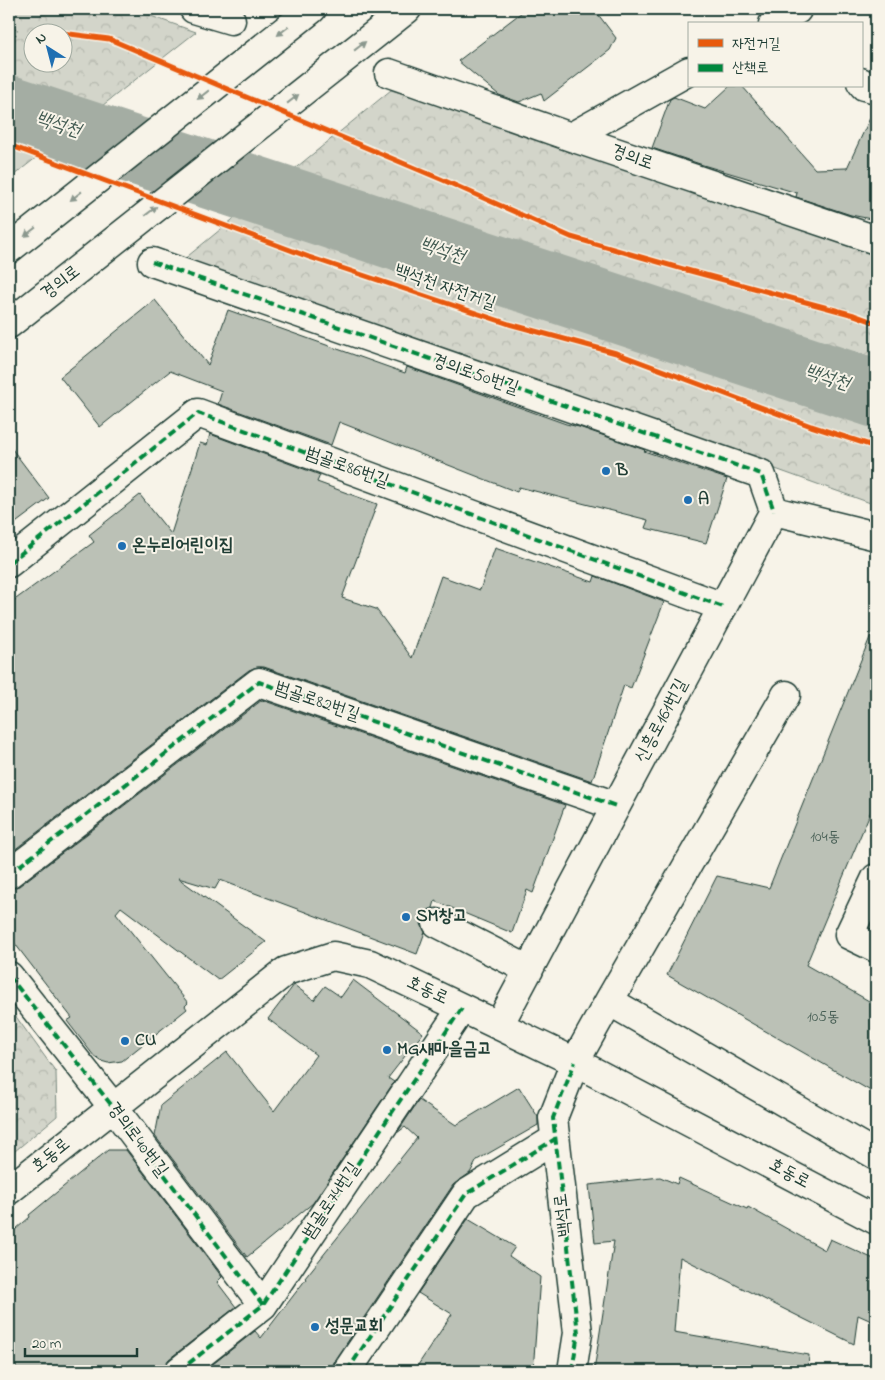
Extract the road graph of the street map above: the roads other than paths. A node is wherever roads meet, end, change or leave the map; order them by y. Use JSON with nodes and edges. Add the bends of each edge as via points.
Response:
{"nodes":[{"id":1,"x":194,"y":9,"type":"edge"},
{"id":2,"x":312,"y":9,"type":"edge"},
{"id":3,"x":407,"y":9,"type":"edge"},
{"id":4,"x":800,"y":14,"type":"edge"},
{"id":5,"x":231,"y":20,"type":"dead end"},
{"id":6,"x":778,"y":22,"type":"edge"},
{"id":7,"x":688,"y":72,"type":"edge"},
{"id":8,"x":389,"y":73,"type":"dead end"},
{"id":9,"x":862,"y":83,"type":"edge"},
{"id":10,"x":876,"y":89,"type":"edge"},
{"id":11,"x":571,"y":137,"type":"junction"},
{"id":12,"x":876,"y":240,"type":"edge"},
{"id":13,"x":9,"y":249,"type":"edge"},
{"id":14,"x":152,"y":262,"type":"dead end"},
{"id":15,"x":9,"y":324,"type":"edge"},
{"id":16,"x":774,"y":511,"type":"junction"},
{"id":17,"x":876,"y":536,"type":"edge"},
{"id":18,"x":9,"y":563,"type":"edge"},
{"id":19,"x":723,"y":607,"type":"junction"},
{"id":20,"x":786,"y":695,"type":"dead end"},
{"id":21,"x":616,"y":806,"type":"junction"},
{"id":22,"x":9,"y":874,"type":"edge"},
{"id":23,"x":876,"y":878,"type":"edge"},
{"id":24,"x":437,"y":923,"type":"dead end"},
{"id":25,"x":876,"y":948,"type":"edge"},
{"id":26,"x":529,"y":970,"type":"junction"},
{"id":27,"x":9,"y":976,"type":"edge"},
{"id":28,"x":609,"y":1001,"type":"junction"},
{"id":29,"x":462,"y":1008,"type":"junction"},
{"id":30,"x":499,"y":1025,"type":"junction"},
{"id":31,"x":575,"y":1062,"type":"junction"},
{"id":32,"x":113,"y":1107,"type":"junction"},
{"id":33,"x":555,"y":1139,"type":"junction"},
{"id":34,"x":876,"y":1155,"type":"edge"},
{"id":35,"x":9,"y":1190,"type":"edge"},
{"id":36,"x":876,"y":1220,"type":"edge"},
{"id":37,"x":262,"y":1305,"type":"junction"},
{"id":38,"x":178,"y":1371,"type":"edge"},
{"id":39,"x":347,"y":1371,"type":"edge"},
{"id":40,"x":572,"y":1371,"type":"edge"}],
"edges":[{"from":1,"to":5,"type":"street"},
{"from":2,"to":13,"type":"street","one_way":true},
{"from":15,"to":3,"type":"street","name":"경의로","one_way":true},
{"from":4,"to":6,"type":"street"},
{"from":7,"to":11,"type":"street"},
{"from":8,"to":11,"type":"street","name":"경의로"},
{"from":9,"to":10,"type":"street"},
{"from":11,"to":12,"type":"street","name":"경의로"},
{"from":14,"to":16,"type":"street","name":"경의로50번길","via":[[761,474]]},
{"from":16,"to":17,"type":"street"},
{"from":16,"to":19,"type":"street","name":"신흥로161번길"},
{"from":18,"to":19,"type":"street","name":"범골로86번길","via":[[198,413]]},
{"from":19,"to":21,"type":"street","name":"신흥로161번길"},
{"from":20,"to":28,"type":"street","name":"백석로"},
{"from":21,"to":22,"type":"street","name":"범골로82번길","via":[[259,682]]},
{"from":21,"to":26,"type":"street","name":"신흥로161번길"},
{"from":23,"to":25,"type":"street","via":[[849,934]]},
{"from":24,"to":26,"type":"street"},
{"from":26,"to":30,"type":"street","name":"신흥로161번길"},
{"from":27,"to":32,"type":"street","name":"경의로40번길"},
{"from":28,"to":31,"type":"street","name":"백석로"},
{"from":28,"to":34,"type":"street"},
{"from":29,"to":30,"type":"street","name":"호동로"},
{"from":29,"to":32,"type":"street","name":"호동로","via":[[370,964],[332,956],[286,971]]},
{"from":29,"to":37,"type":"street","name":"범골로74번길"},
{"from":30,"to":31,"type":"street","name":"호동로"},
{"from":31,"to":33,"type":"street","name":"백석로","via":[[553,1118]]},
{"from":31,"to":36,"type":"street","name":"호동로"},
{"from":32,"to":35,"type":"street","name":"호동로"},
{"from":32,"to":37,"type":"street","name":"경의로40번길"},
{"from":33,"to":39,"type":"street","via":[[466,1194]]},
{"from":33,"to":40,"type":"street","name":"백석로","via":[[578,1332]]},
{"from":37,"to":38,"type":"street","name":"범골로74번길"}]}
